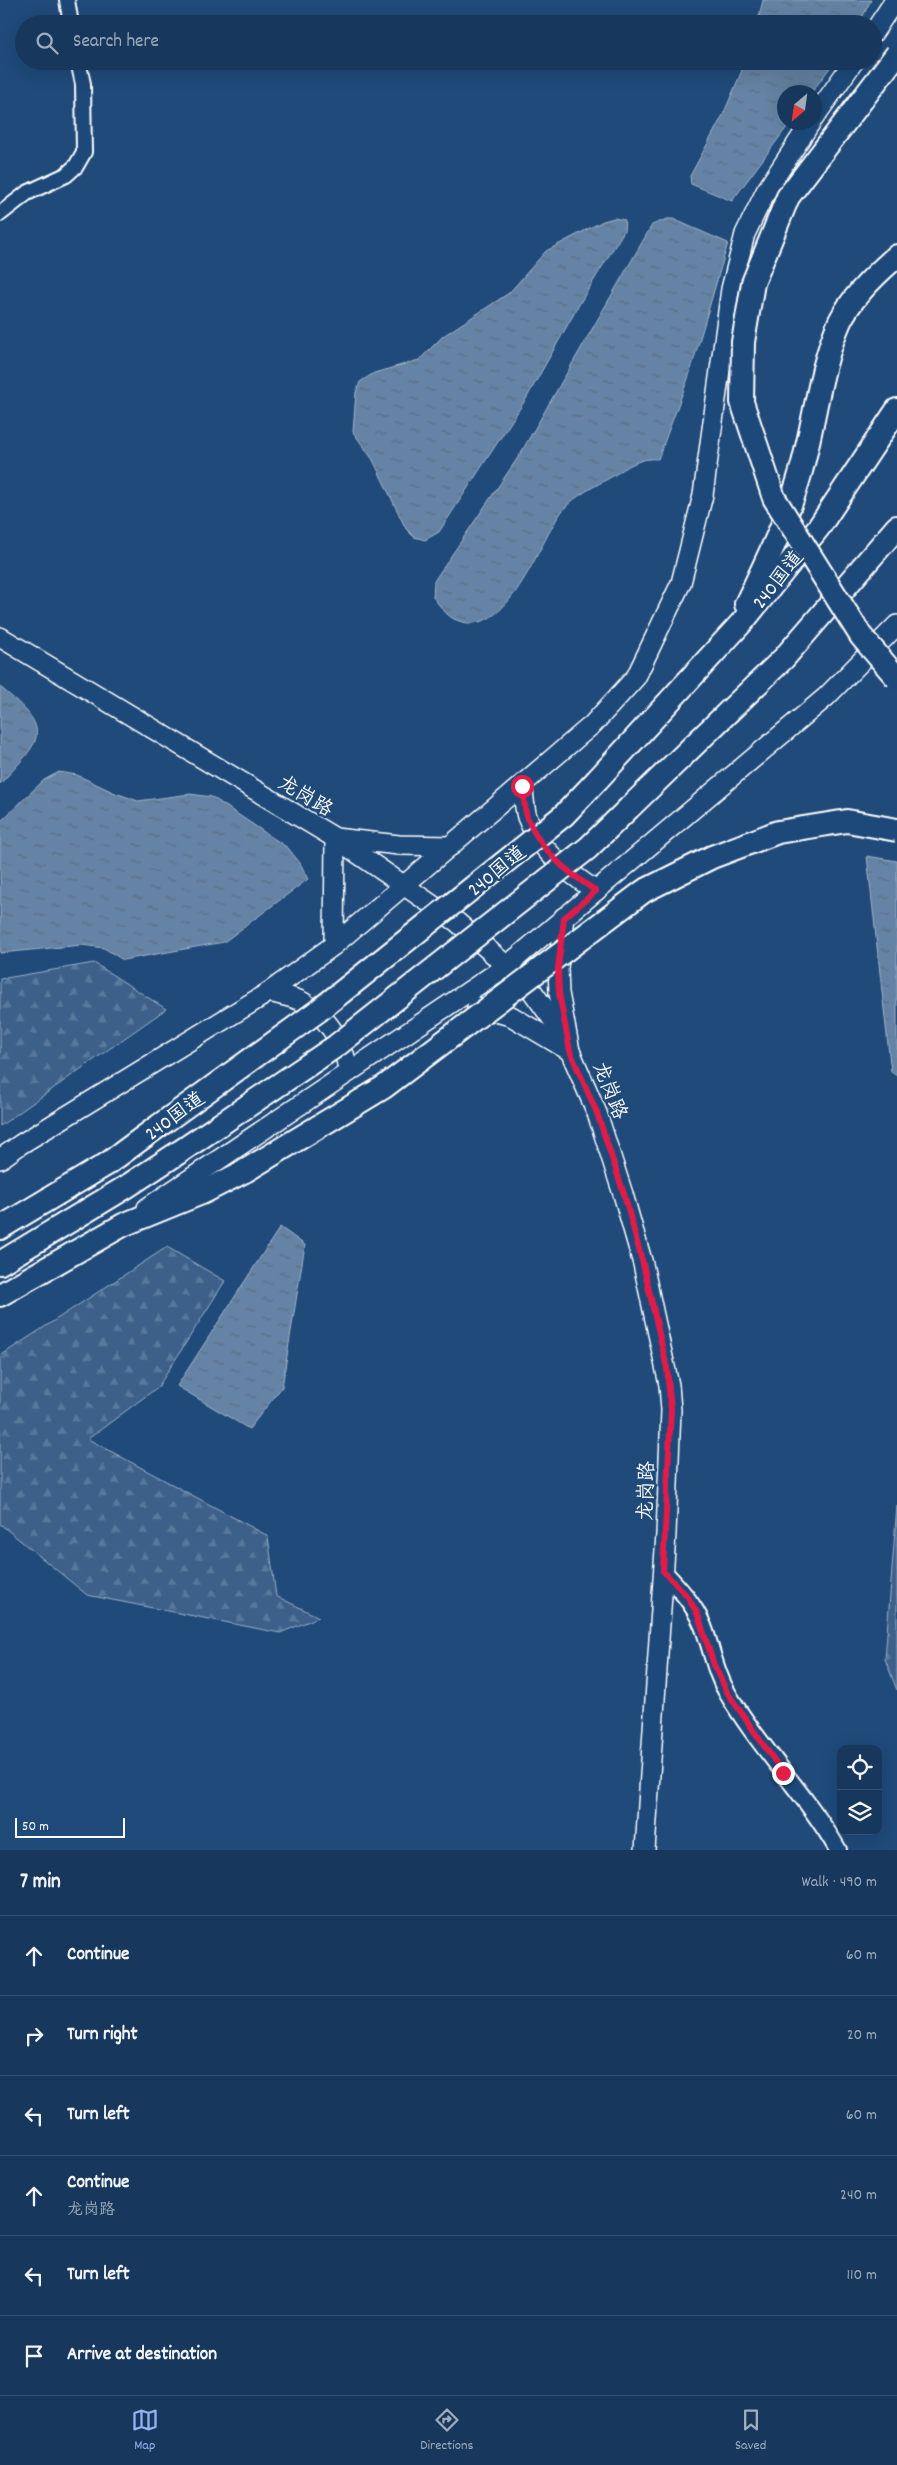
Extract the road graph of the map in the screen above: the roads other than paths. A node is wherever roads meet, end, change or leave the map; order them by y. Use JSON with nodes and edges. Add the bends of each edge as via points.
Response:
{"nodes":[{"id":1,"x":67,"y":0,"type":"edge"},
{"id":2,"x":895,"y":0,"type":"edge"},
{"id":3,"x":70,"y":15,"type":"edge"},
{"id":4,"x":882,"y":20,"type":"edge"},
{"id":5,"x":897,"y":54,"type":"edge"},
{"id":6,"x":79,"y":70,"type":"edge"},
{"id":7,"x":848,"y":70,"type":"edge"},
{"id":8,"x":822,"y":107,"type":"edge"},
{"id":9,"x":806,"y":130,"type":"edge"},
{"id":10,"x":0,"y":214,"type":"edge"},
{"id":11,"x":897,"y":256,"type":"edge"},
{"id":12,"x":897,"y":410,"type":"edge"},
{"id":13,"x":897,"y":527,"type":"edge"},
{"id":14,"x":897,"y":625,"type":"edge"},
{"id":15,"x":729,"y":636,"type":"junction"},
{"id":16,"x":0,"y":638,"type":"edge"},
{"id":17,"x":897,"y":678,"type":"edge"},
{"id":18,"x":522,"y":786,"type":"junction"},
{"id":19,"x":897,"y":830,"type":"edge"},
{"id":20,"x":335,"y":838,"type":"junction"},
{"id":21,"x":451,"y":846,"type":"junction"},
{"id":22,"x":405,"y":885,"type":"junction"},
{"id":23,"x":596,"y":891,"type":"junction"},
{"id":24,"x":564,"y":918,"type":"junction"},
{"id":25,"x":334,"y":945,"type":"junction"},
{"id":26,"x":508,"y":965,"type":"junction"},
{"id":27,"x":269,"y":992,"type":"junction"},
{"id":28,"x":448,"y":1005,"type":"junction"},
{"id":29,"x":570,"y":1051,"type":"junction"},
{"id":30,"x":349,"y":1072,"type":"junction"},
{"id":31,"x":0,"y":1159,"type":"edge"},
{"id":32,"x":123,"y":1224,"type":"junction"},
{"id":33,"x":0,"y":1228,"type":"edge"},
{"id":34,"x":0,"y":1263,"type":"edge"},
{"id":35,"x":0,"y":1295,"type":"edge"},
{"id":36,"x":663,"y":1571,"type":"junction"},
{"id":37,"x":644,"y":1850,"type":"edge"},
{"id":38,"x":838,"y":1850,"type":"edge"}],
"edges":[{"from":1,"to":3,"type":"street"},
{"from":2,"to":4,"type":"main road"},
{"from":5,"to":17,"type":"highway","bridge":true,"via":[[788,197],[753,283],[743,342],[742,402],[774,498],[860,636]]},
{"from":6,"to":10,"type":"street","via":[[84,152],[66,175],[26,193]]},
{"from":7,"to":8,"type":"main road"},
{"from":9,"to":18,"type":"main road","via":[[766,191],[745,234],[731,289],[703,495],[681,583],[636,677],[593,724]]},
{"from":11,"to":15,"type":"highway","via":[[872,278],[841,320],[825,364],[801,471],[777,541]]},
{"from":12,"to":15,"type":"highway","name":"240国道","via":[[820,527]]},
{"from":13,"to":34,"type":"highway","name":"240国道","bridge":true,"via":[[784,658],[588,848],[336,1046],[126,1187]]},
{"from":14,"to":23,"type":"main road","via":[[826,696]]},
{"from":15,"to":33,"type":"highway","name":"240国道","bridge":true,"via":[[564,815],[325,1005],[160,1126],[107,1164]]},
{"from":16,"to":20,"type":"main road","name":"龙岗路"},
{"from":18,"to":21,"type":"main road"},
{"from":18,"to":23,"type":"main road","via":[[527,816],[548,854],[572,876]]},
{"from":19,"to":32,"type":"highway","bridge":true,"via":[[847,821],[778,832],[712,857],[644,890],[384,1087],[245,1171],[204,1192]]},
{"from":20,"to":21,"type":"main road","via":[[399,845]]},
{"from":20,"to":22,"type":"main road","name":"龙岗路"},
{"from":20,"to":25,"type":"main road"},
{"from":21,"to":22,"type":"main road"},
{"from":22,"to":25,"type":"main road"},
{"from":22,"to":26,"type":"main road","name":"龙岗路","via":[[457,922]]},
{"from":23,"to":24,"type":"main road"},
{"from":24,"to":26,"type":"main road"},
{"from":24,"to":29,"type":"main road","via":[[558,968]]},
{"from":25,"to":27,"type":"main road"},
{"from":26,"to":28,"type":"main road"},
{"from":26,"to":29,"type":"main road","name":"龙岗路","via":[[538,998]]},
{"from":27,"to":30,"type":"main road","via":[[302,1002],[333,1029],[345,1054]]},
{"from":27,"to":31,"type":"main road"},
{"from":28,"to":29,"type":"main road","via":[[469,1005],[511,1016]]},
{"from":28,"to":30,"type":"main road"},
{"from":29,"to":36,"type":"main road","name":"龙岗路","via":[[597,1113],[624,1194],[667,1368],[671,1410]]},
{"from":30,"to":32,"type":"main road"},
{"from":32,"to":35,"type":"highway"},
{"from":36,"to":37,"type":"main road","name":"龙岗路"},
{"from":36,"to":38,"type":"street","via":[[688,1597],[698,1615],[717,1672],[731,1699],[824,1825]]}]}
